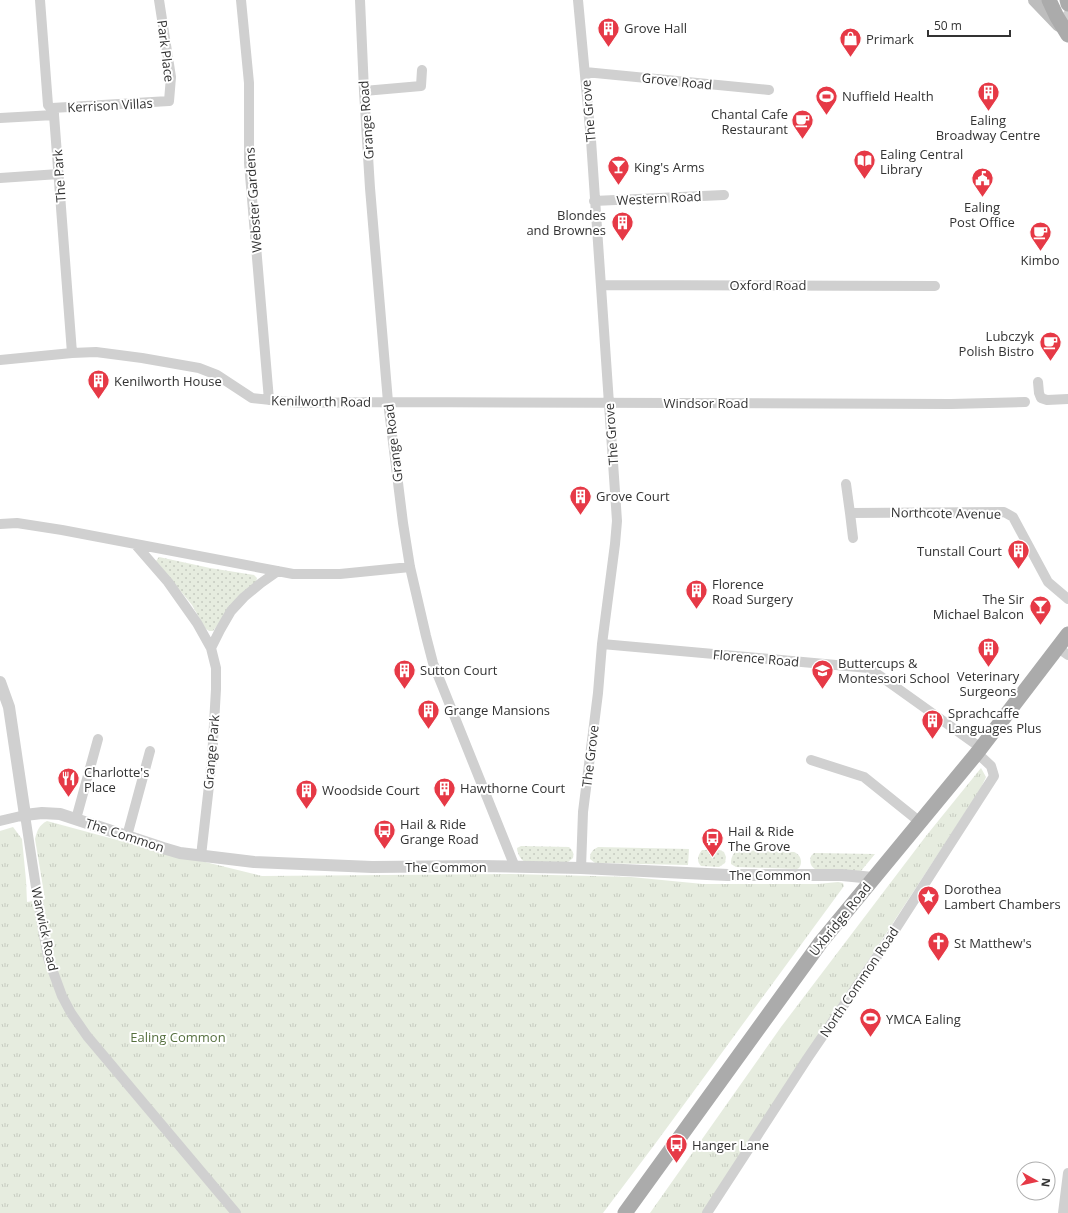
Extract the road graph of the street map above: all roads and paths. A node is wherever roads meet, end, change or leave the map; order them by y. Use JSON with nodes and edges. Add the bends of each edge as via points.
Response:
{"nodes":[{"id":1,"x":40,"y":0,"type":"edge"},
{"id":2,"x":159,"y":0,"type":"edge"},
{"id":3,"x":241,"y":0,"type":"edge"},
{"id":4,"x":360,"y":0,"type":"edge"},
{"id":5,"x":578,"y":0,"type":"edge"},
{"id":6,"x":1035,"y":0,"type":"edge"},
{"id":7,"x":1049,"y":0,"type":"edge"},
{"id":8,"x":1066,"y":0,"type":"edge"},
{"id":9,"x":1068,"y":4,"type":"edge"},
{"id":10,"x":1068,"y":16,"type":"edge"},
{"id":11,"x":1067,"y":33,"type":"edge"},
{"id":12,"x":422,"y":70,"type":"dead end"},
{"id":13,"x":585,"y":72,"type":"junction"},
{"id":14,"x":769,"y":90,"type":"dead end"},
{"id":15,"x":364,"y":91,"type":"junction"},
{"id":16,"x":169,"y":101,"type":"joint"},
{"id":17,"x":53,"y":112,"type":"junction"},
{"id":18,"x":0,"y":118,"type":"edge"},
{"id":19,"x":59,"y":174,"type":"junction"},
{"id":20,"x":0,"y":178,"type":"edge"},
{"id":21,"x":724,"y":194,"type":"dead end"},
{"id":22,"x":594,"y":201,"type":"junction"},
{"id":23,"x":601,"y":285,"type":"junction"},
{"id":24,"x":935,"y":286,"type":"dead end"},
{"id":25,"x":72,"y":353,"type":"junction"},
{"id":26,"x":0,"y":360,"type":"edge"},
{"id":27,"x":1038,"y":382,"type":"dead end"},
{"id":28,"x":1068,"y":399,"type":"edge"},
{"id":29,"x":269,"y":400,"type":"junction"},
{"id":30,"x":388,"y":402,"type":"junction"},
{"id":31,"x":609,"y":402,"type":"junction"},
{"id":32,"x":1025,"y":402,"type":"dead end"},
{"id":33,"x":846,"y":484,"type":"dead end"},
{"id":34,"x":850,"y":513,"type":"junction"},
{"id":35,"x":0,"y":524,"type":"edge"},
{"id":36,"x":853,"y":538,"type":"dead end"},
{"id":37,"x":135,"y":544,"type":"junction"},
{"id":38,"x":410,"y":567,"type":"junction"},
{"id":39,"x":278,"y":571,"type":"junction"},
{"id":40,"x":1068,"y":599,"type":"edge"},
{"id":41,"x":1068,"y":634,"type":"edge"},
{"id":42,"x":602,"y":644,"type":"junction"},
{"id":43,"x":211,"y":648,"type":"junction"},
{"id":44,"x":1063,"y":652,"type":"edge"},
{"id":45,"x":0,"y":682,"type":"edge"},
{"id":46,"x":98,"y":739,"type":"dead end"},
{"id":47,"x":979,"y":750,"type":"junction"},
{"id":48,"x":150,"y":751,"type":"dead end"},
{"id":49,"x":811,"y":760,"type":"dead end"},
{"id":50,"x":25,"y":815,"type":"junction"},
{"id":51,"x":76,"y":819,"type":"junction"},
{"id":52,"x":0,"y":821,"type":"edge"},
{"id":53,"x":920,"y":822,"type":"junction"},
{"id":54,"x":126,"y":836,"type":"junction"},
{"id":55,"x":201,"y":856,"type":"junction"},
{"id":56,"x":515,"y":867,"type":"junction"},
{"id":57,"x":581,"y":868,"type":"junction"},
{"id":58,"x":873,"y":878,"type":"junction"},
{"id":59,"x":1068,"y":1173,"type":"edge"},
{"id":60,"x":236,"y":1213,"type":"edge"},
{"id":61,"x":625,"y":1213,"type":"edge"},
{"id":62,"x":707,"y":1213,"type":"edge"},
{"id":63,"x":1064,"y":1213,"type":"edge"}],
"edges":[{"from":1,"to":17,"type":"street","name":"The Park","via":[[48,104]]},
{"from":2,"to":16,"type":"street","name":"Park Place","via":[[170,77]]},
{"from":3,"to":29,"type":"street","name":"Webster Gardens","via":[[249,83],[249,163]]},
{"from":4,"to":15,"type":"street","name":"Grange Road"},
{"from":5,"to":13,"type":"street","name":"The Grove"},
{"from":6,"to":11,"type":"main road"},
{"from":7,"to":11,"type":"main road"},
{"from":8,"to":9,"type":"main road"},
{"from":10,"to":11,"type":"street"},
{"from":12,"to":15,"type":"street","via":[[421,86]]},
{"from":13,"to":14,"type":"street","name":"Grove Road"},
{"from":13,"to":22,"type":"street","name":"The Grove"},
{"from":15,"to":30,"type":"street","name":"Grange Road"},
{"from":16,"to":17,"type":"street","name":"Kerrison Villas"},
{"from":17,"to":18,"type":"street","name":"Kerrison Villas"},
{"from":17,"to":19,"type":"street","name":"The Park"},
{"from":19,"to":20,"type":"street"},
{"from":19,"to":25,"type":"street","name":"The Park"},
{"from":21,"to":22,"type":"street","name":"Western Road"},
{"from":22,"to":23,"type":"street","name":"The Grove"},
{"from":23,"to":24,"type":"street","name":"Oxford Road"},
{"from":23,"to":31,"type":"street","name":"The Grove"},
{"from":25,"to":26,"type":"street","name":"Kenilworth Road"},
{"from":25,"to":29,"type":"street","name":"Kenilworth Road","via":[[96,352],[199,368],[217,375],[252,398]]},
{"from":27,"to":28,"type":"street","via":[[1041,398]]},
{"from":29,"to":30,"type":"street","name":"Kenilworth Road","via":[[299,403]]},
{"from":30,"to":31,"type":"street","name":"Windsor Road"},
{"from":30,"to":38,"type":"street","name":"Grange Road"},
{"from":31,"to":32,"type":"street","name":"Windsor Road"},
{"from":31,"to":42,"type":"street","name":"The Grove","via":[[617,520]]},
{"from":33,"to":34,"type":"street"},
{"from":34,"to":36,"type":"street"},
{"from":34,"to":40,"type":"street","name":"Northcote Avenue","via":[[1004,512],[1013,517],[1048,582]]},
{"from":35,"to":37,"type":"street","via":[[17,523]]},
{"from":37,"to":39,"type":"street"},
{"from":37,"to":43,"type":"street","name":"Grange Park","via":[[168,582]]},
{"from":38,"to":39,"type":"street","via":[[340,574]]},
{"from":38,"to":56,"type":"street","name":"Grange Road","via":[[433,662]]},
{"from":39,"to":43,"type":"street","via":[[244,597],[231,611]]},
{"from":41,"to":44,"type":"main road","name":"Uxbridge Road"},
{"from":42,"to":47,"type":"street","name":"Florence Road","via":[[869,668]]},
{"from":42,"to":57,"type":"street","name":"The Grove","via":[[583,812]]},
{"from":43,"to":55,"type":"street","name":"Grange Park","via":[[216,668],[216,689],[212,758]]},
{"from":44,"to":47,"type":"main road","name":"Uxbridge Road"},
{"from":45,"to":50,"type":"street","name":"Warwick Road","via":[[9,707]]},
{"from":46,"to":51,"type":"street"},
{"from":47,"to":53,"type":"main road","name":"Uxbridge Road"},
{"from":47,"to":62,"type":"street","name":"North Common Road","via":[[991,766],[994,776]]},
{"from":48,"to":54,"type":"street"},
{"from":49,"to":53,"type":"street","via":[[864,777]]},
{"from":50,"to":51,"type":"street","name":"The Common","via":[[51,813]]},
{"from":50,"to":52,"type":"street"},
{"from":50,"to":60,"type":"street","name":"Warwick Road","via":[[48,958],[71,1013],[87,1036]]},
{"from":51,"to":54,"type":"street","name":"The Common"},
{"from":53,"to":58,"type":"main road","name":"Uxbridge Road"},
{"from":54,"to":55,"type":"street","name":"The Common","via":[[163,848]]},
{"from":55,"to":56,"type":"street","name":"The Common","via":[[254,862],[372,867]]},
{"from":56,"to":57,"type":"street","name":"The Common"},
{"from":57,"to":58,"type":"street","name":"The Common"},
{"from":58,"to":61,"type":"main road","name":"Uxbridge Road","via":[[821,942]]},
{"from":59,"to":63,"type":"street"}]}
